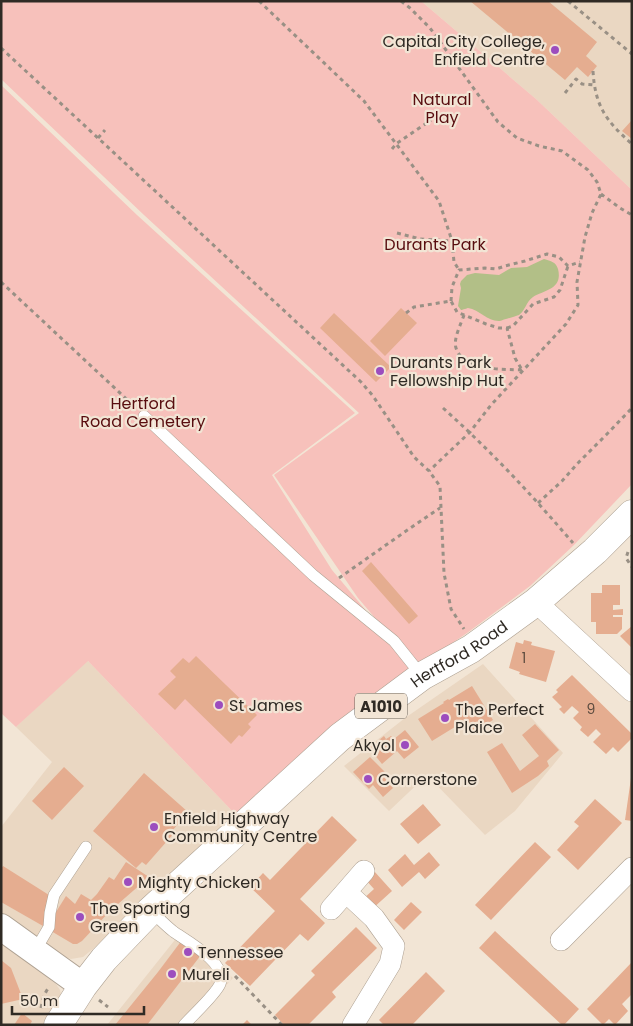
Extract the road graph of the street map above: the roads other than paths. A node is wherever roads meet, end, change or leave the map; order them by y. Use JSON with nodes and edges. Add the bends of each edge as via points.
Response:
{"nodes":[{"id":1,"x":144,"y":416,"type":"road end"},
{"id":2,"x":632,"y":514,"type":"edge"},
{"id":3,"x":536,"y":602,"type":"junction"},
{"id":4,"x":422,"y":676,"type":"junction"},
{"id":5,"x":632,"y":691,"type":"edge"},
{"id":6,"x":86,"y":847,"type":"dead end"},
{"id":7,"x":632,"y":868,"type":"edge"},
{"id":8,"x":364,"y":871,"type":"dead end"},
{"id":9,"x":346,"y":892,"type":"junction"},
{"id":10,"x":331,"y":909,"type":"dead end"},
{"id":11,"x":150,"y":910,"type":"junction"},
{"id":12,"x":1,"y":927,"type":"edge"},
{"id":13,"x":561,"y":940,"type":"dead end"},
{"id":14,"x":35,"y":951,"type":"junction"},
{"id":15,"x":83,"y":986,"type":"junction"},
{"id":16,"x":58,"y":1025,"type":"edge"},
{"id":17,"x":184,"y":1025,"type":"edge"},
{"id":18,"x":353,"y":1025,"type":"edge"}],
"edges":[{"from":1,"to":4,"type":"lane","via":[[306,568],[394,641]]},
{"from":2,"to":3,"type":"main road","name":"Hertford Road","number":"A1010","via":[[602,545]]},
{"from":3,"to":4,"type":"main road","name":"Hertford Road","number":"A1010","via":[[478,644]]},
{"from":3,"to":5,"type":"street"},
{"from":4,"to":11,"type":"main road","name":"Hertford Road","number":"A1010","via":[[340,736]]},
{"from":6,"to":14,"type":"lane","via":[[54,895],[49,927]]},
{"from":7,"to":13,"type":"street"},
{"from":8,"to":9,"type":"street"},
{"from":9,"to":10,"type":"street"},
{"from":9,"to":18,"type":"street","via":[[374,918],[394,946],[390,964]]},
{"from":11,"to":15,"type":"main road","name":"Hertford Road","number":"A1010"},
{"from":11,"to":17,"type":"lane","via":[[208,957],[222,975],[220,984]]},
{"from":12,"to":14,"type":"street"},
{"from":14,"to":15,"type":"street"},
{"from":15,"to":16,"type":"main road","name":"Hertford Road","number":"A1010"}]}
